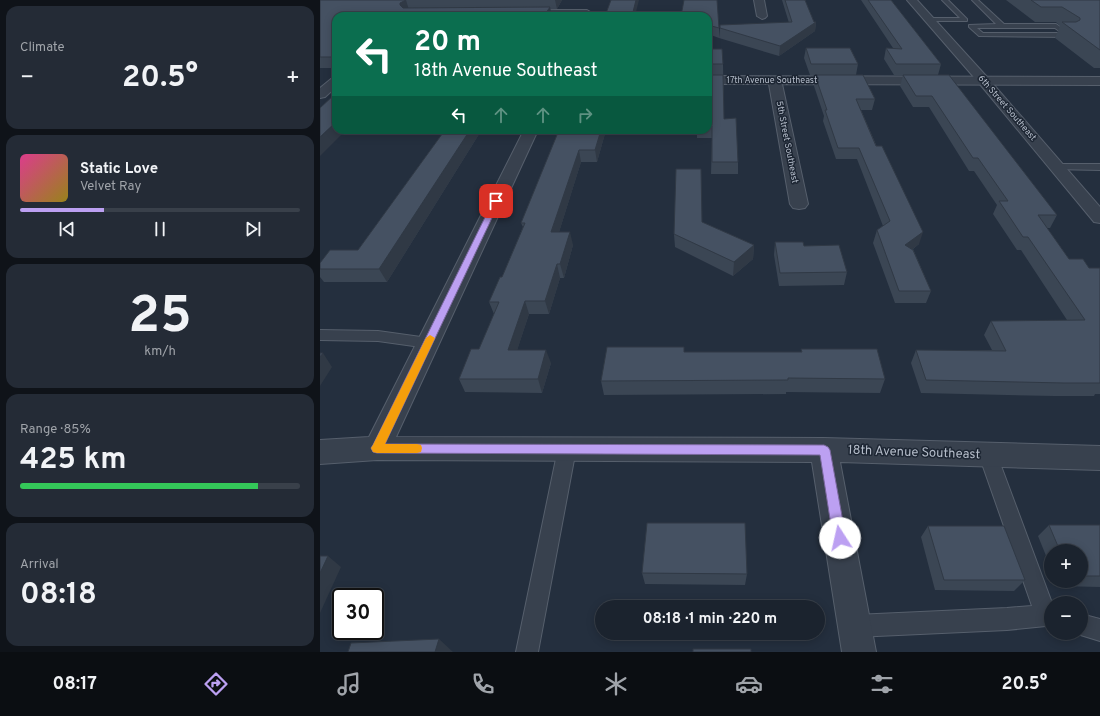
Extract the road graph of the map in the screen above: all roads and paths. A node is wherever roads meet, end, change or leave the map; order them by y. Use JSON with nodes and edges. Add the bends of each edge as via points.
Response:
{"nodes":[{"id":1,"x":758,"y":0,"type":"edge"},
{"id":2,"x":912,"y":0,"type":"edge"},
{"id":3,"x":946,"y":0,"type":"edge"},
{"id":4,"x":975,"y":0,"type":"edge"},
{"id":5,"x":762,"y":16,"type":"dead end"},
{"id":6,"x":929,"y":20,"type":"junction"},
{"id":7,"x":965,"y":20,"type":"junction"},
{"id":8,"x":971,"y":26,"type":"junction"},
{"id":9,"x":1002,"y":26,"type":"junction"},
{"id":10,"x":712,"y":80,"type":"edge"},
{"id":11,"x":775,"y":80,"type":"junction"},
{"id":12,"x":983,"y":80,"type":"junction"},
{"id":13,"x":1100,"y":81,"type":"edge"},
{"id":14,"x":320,"y":82,"type":"edge"},
{"id":15,"x":332,"y":82,"type":"edge"},
{"id":16,"x":332,"y":84,"type":"edge"},
{"id":17,"x":320,"y":94,"type":"edge"},
{"id":18,"x":529,"y":134,"type":"edge"},
{"id":19,"x":1056,"y":166,"type":"junction"},
{"id":20,"x":1100,"y":167,"type":"edge"},
{"id":21,"x":800,"y":204,"type":"dead end"},
{"id":22,"x":1095,"y":205,"type":"edge"},
{"id":23,"x":1100,"y":218,"type":"edge"},
{"id":24,"x":320,"y":335,"type":"edge"},
{"id":25,"x":428,"y":343,"type":"junction"},
{"id":26,"x":377,"y":448,"type":"junction"},
{"id":27,"x":567,"y":449,"type":"junction"},
{"id":28,"x":824,"y":450,"type":"junction"},
{"id":29,"x":320,"y":452,"type":"edge"},
{"id":30,"x":988,"y":455,"type":"junction"},
{"id":31,"x":1097,"y":463,"type":"edge"},
{"id":32,"x":1044,"y":605,"type":"edge"},
{"id":33,"x":1044,"y":616,"type":"edge"},
{"id":34,"x":1088,"y":627,"type":"edge"},
{"id":35,"x":1100,"y":630,"type":"edge"},
{"id":36,"x":857,"y":639,"type":"edge"},
{"id":37,"x":527,"y":652,"type":"edge"}],
"edges":[{"from":1,"to":5,"type":"street"},
{"from":2,"to":6,"type":"street","name":"6th Street Southeast"},
{"from":3,"to":7,"type":"lane"},
{"from":4,"to":9,"type":"lane"},
{"from":6,"to":7,"type":"lane"},
{"from":6,"to":12,"type":"street","name":"6th Street Southeast"},
{"from":7,"to":8,"type":"lane"},
{"from":8,"to":9,"type":"lane"},
{"from":8,"to":9,"type":"lane","via":[[981,35],[1069,35],[1056,26]]},
{"from":10,"to":11,"type":"street","name":"17th Avenue Southeast"},
{"from":11,"to":12,"type":"street","name":"17th Avenue Southeast"},
{"from":11,"to":21,"type":"street","name":"5th Street Southeast"},
{"from":12,"to":13,"type":"street","name":"17th Avenue Southeast"},
{"from":12,"to":19,"type":"street","name":"6th Street Southeast"},
{"from":14,"to":15,"type":"street"},
{"from":16,"to":17,"type":"street"},
{"from":18,"to":25,"type":"street"},
{"from":19,"to":20,"type":"lane"},
{"from":19,"to":22,"type":"street","name":"6th Street Southeast"},
{"from":22,"to":23,"type":"street","name":"6th Street Southeast"},
{"from":24,"to":25,"type":"lane","via":[[378,336]]},
{"from":25,"to":26,"type":"street"},
{"from":26,"to":27,"type":"street","name":"18th Avenue Southeast"},
{"from":26,"to":29,"type":"street","name":"18th Avenue Southeast"},
{"from":27,"to":28,"type":"street","name":"18th Avenue Southeast"},
{"from":27,"to":37,"type":"lane"},
{"from":28,"to":30,"type":"street","name":"18th Avenue Southeast"},
{"from":28,"to":36,"type":"street"},
{"from":30,"to":31,"type":"street","name":"18th Avenue Southeast"},
{"from":30,"to":32,"type":"lane"},
{"from":33,"to":36,"type":"lane"},
{"from":34,"to":35,"type":"lane"}]}
